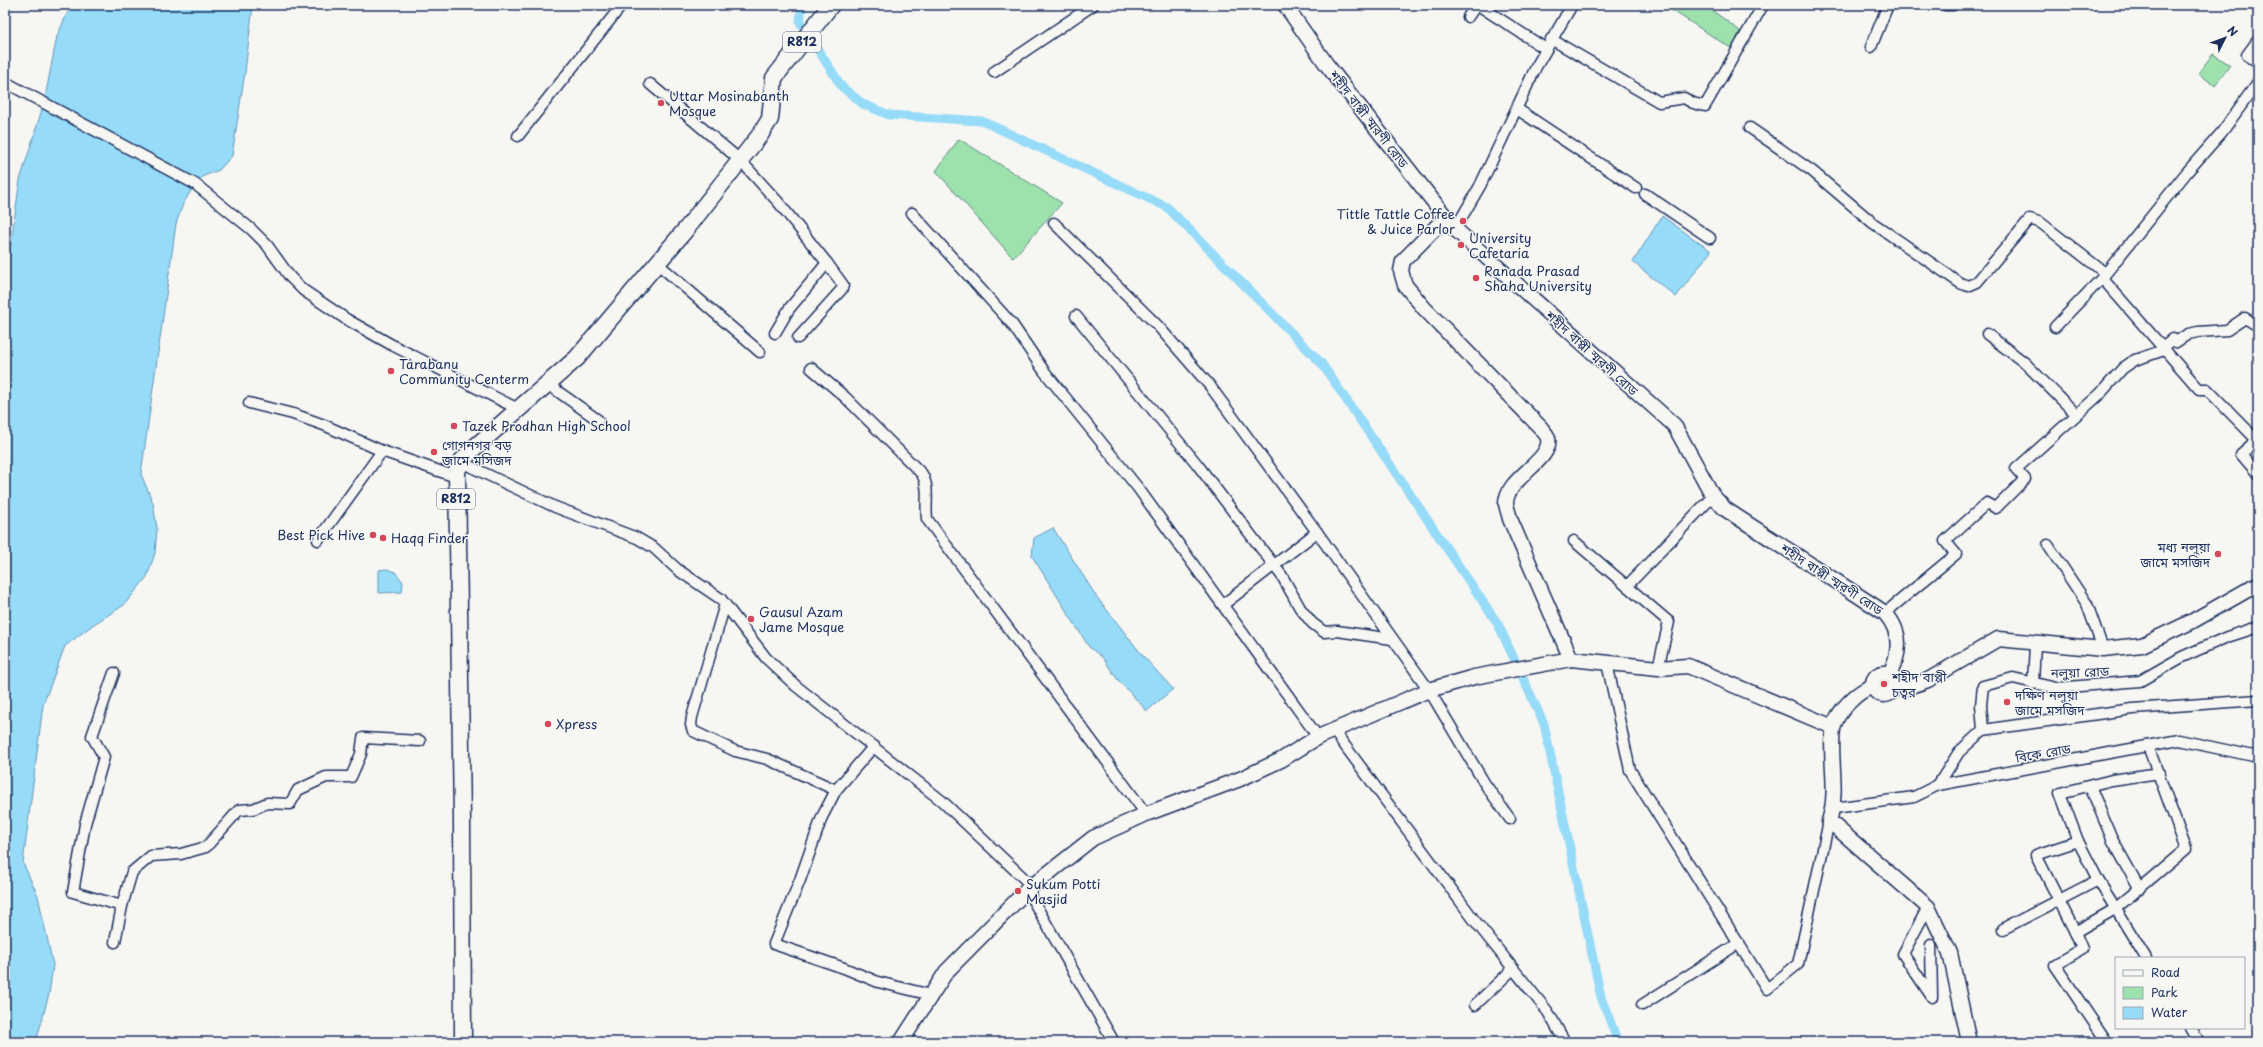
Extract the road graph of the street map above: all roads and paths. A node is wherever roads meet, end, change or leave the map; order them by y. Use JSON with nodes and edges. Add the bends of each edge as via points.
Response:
{"nodes":[{"id":1,"x":622,"y":5,"type":"edge"},
{"id":2,"x":830,"y":5,"type":"edge"},
{"id":3,"x":1093,"y":5,"type":"edge"},
{"id":4,"x":1285,"y":5,"type":"edge"},
{"id":5,"x":1477,"y":5,"type":"edge"},
{"id":6,"x":1572,"y":5,"type":"edge"},
{"id":7,"x":1763,"y":5,"type":"edge"},
{"id":8,"x":1888,"y":5,"type":"edge"},
{"id":9,"x":1945,"y":5,"type":"edge"},
{"id":10,"x":1953,"y":5,"type":"edge"},
{"id":11,"x":1468,"y":17,"type":"dead end"},
{"id":12,"x":1551,"y":39,"type":"junction"},
{"id":13,"x":2258,"y":40,"type":"edge"},
{"id":14,"x":1871,"y":47,"type":"dead end"},
{"id":15,"x":1546,"y":49,"type":"junction"},
{"id":16,"x":2258,"y":62,"type":"edge"},
{"id":17,"x":994,"y":72,"type":"dead end"},
{"id":18,"x":5,"y":82,"type":"edge"},
{"id":19,"x":2258,"y":82,"type":"edge"},
{"id":20,"x":650,"y":84,"type":"dead end"},
{"id":21,"x":1517,"y":109,"type":"junction"},
{"id":22,"x":1750,"y":128,"type":"dead end"},
{"id":23,"x":518,"y":136,"type":"dead end"},
{"id":24,"x":740,"y":160,"type":"junction"},
{"id":25,"x":1636,"y":188,"type":"dead end"},
{"id":26,"x":1646,"y":194,"type":"dead end"},
{"id":27,"x":912,"y":213,"type":"dead end"},
{"id":28,"x":1445,"y":218,"type":"junction"},
{"id":29,"x":1054,"y":223,"type":"dead end"},
{"id":30,"x":1455,"y":229,"type":"junction"},
{"id":31,"x":1710,"y":238,"type":"dead end"},
{"id":32,"x":827,"y":262,"type":"junction"},
{"id":33,"x":658,"y":264,"type":"junction"},
{"id":34,"x":2104,"y":276,"type":"junction"},
{"id":35,"x":1076,"y":316,"type":"dead end"},
{"id":36,"x":2258,"y":326,"type":"edge"},
{"id":37,"x":2055,"y":328,"type":"dead end"},
{"id":38,"x":775,"y":333,"type":"dead end"},
{"id":39,"x":1987,"y":334,"type":"dead end"},
{"id":40,"x":798,"y":338,"type":"dead end"},
{"id":41,"x":2163,"y":350,"type":"junction"},
{"id":42,"x":760,"y":352,"type":"dead end"},
{"id":43,"x":811,"y":368,"type":"dead end"},
{"id":44,"x":546,"y":383,"type":"junction"},
{"id":45,"x":249,"y":403,"type":"dead end"},
{"id":46,"x":518,"y":409,"type":"junction"},
{"id":47,"x":2076,"y":414,"type":"junction"},
{"id":48,"x":598,"y":420,"type":"dead end"},
{"id":49,"x":382,"y":450,"type":"junction"},
{"id":50,"x":461,"y":462,"type":"junction"},
{"id":51,"x":2258,"y":474,"type":"edge"},
{"id":52,"x":456,"y":477,"type":"junction"},
{"id":53,"x":1713,"y":496,"type":"junction"},
{"id":54,"x":1318,"y":532,"type":"junction"},
{"id":55,"x":318,"y":540,"type":"dead end"},
{"id":56,"x":1574,"y":541,"type":"dead end"},
{"id":57,"x":2048,"y":545,"type":"dead end"},
{"id":58,"x":1273,"y":565,"type":"junction"},
{"id":59,"x":2258,"y":584,"type":"edge"},
{"id":60,"x":1627,"y":586,"type":"junction"},
{"id":61,"x":725,"y":604,"type":"junction"},
{"id":62,"x":1224,"y":604,"type":"junction"},
{"id":63,"x":1885,"y":613,"type":"junction"},
{"id":64,"x":2258,"y":627,"type":"edge"},
{"id":65,"x":1392,"y":638,"type":"junction"},
{"id":66,"x":2035,"y":644,"type":"junction"},
{"id":67,"x":2103,"y":649,"type":"junction"},
{"id":68,"x":1571,"y":659,"type":"junction"},
{"id":69,"x":1607,"y":663,"type":"junction"},
{"id":70,"x":1658,"y":668,"type":"junction"},
{"id":71,"x":114,"y":673,"type":"dead end"},
{"id":72,"x":1892,"y":681,"type":"junction"},
{"id":73,"x":2033,"y":684,"type":"junction"},
{"id":74,"x":1429,"y":690,"type":"junction"},
{"id":75,"x":2258,"y":700,"type":"edge"},
{"id":76,"x":1833,"y":728,"type":"junction"},
{"id":77,"x":1983,"y":730,"type":"junction"},
{"id":78,"x":1334,"y":731,"type":"junction"},
{"id":79,"x":1318,"y":737,"type":"junction"},
{"id":80,"x":420,"y":741,"type":"dead end"},
{"id":81,"x":874,"y":746,"type":"junction"},
{"id":82,"x":2148,"y":746,"type":"junction"},
{"id":83,"x":2257,"y":758,"type":"edge"},
{"id":84,"x":2159,"y":773,"type":"junction"},
{"id":85,"x":1938,"y":785,"type":"junction"},
{"id":86,"x":2090,"y":786,"type":"junction"},
{"id":87,"x":836,"y":790,"type":"junction"},
{"id":88,"x":1146,"y":814,"type":"junction"},
{"id":89,"x":1831,"y":815,"type":"junction"},
{"id":90,"x":1510,"y":819,"type":"dead end"},
{"id":91,"x":2078,"y":841,"type":"junction"},
{"id":92,"x":2098,"y":880,"type":"junction"},
{"id":93,"x":1030,"y":888,"type":"junction"},
{"id":94,"x":2140,"y":889,"type":"junction"},
{"id":95,"x":2059,"y":899,"type":"junction"},
{"id":96,"x":122,"y":906,"type":"junction"},
{"id":97,"x":1928,"y":907,"type":"junction"},
{"id":98,"x":2115,"y":909,"type":"junction"},
{"id":99,"x":2003,"y":929,"type":"dead end"},
{"id":100,"x":2075,"y":932,"type":"junction"},
{"id":101,"x":115,"y":942,"type":"dead end"},
{"id":102,"x":1739,"y":943,"type":"junction"},
{"id":103,"x":1931,"y":945,"type":"dead end"},
{"id":104,"x":2145,"y":957,"type":"edge"},
{"id":105,"x":1513,"y":969,"type":"junction"},
{"id":106,"x":930,"y":995,"type":"junction"},
{"id":107,"x":1475,"y":1005,"type":"dead end"},
{"id":108,"x":1642,"y":1005,"type":"dead end"},
{"id":109,"x":2192,"y":1029,"type":"edge"},
{"id":110,"x":463,"y":1042,"type":"edge"},
{"id":111,"x":901,"y":1042,"type":"edge"},
{"id":112,"x":1114,"y":1042,"type":"edge"},
{"id":113,"x":1565,"y":1042,"type":"edge"},
{"id":114,"x":1969,"y":1042,"type":"edge"},
{"id":115,"x":2107,"y":1042,"type":"edge"},
{"id":116,"x":2200,"y":1042,"type":"edge"}],
"edges":[{"from":1,"to":23,"type":"street"},
{"from":2,"to":24,"type":"main road","number":"R812","via":[[774,78],[770,119]]},
{"from":3,"to":17,"type":"street"},
{"from":4,"to":28,"type":"street","name":"শহীদ বাপ্পী স্মরণী রোড","via":[[1327,65]]},
{"from":5,"to":11,"type":"street"},
{"from":5,"to":15,"type":"street"},
{"from":6,"to":12,"type":"street"},
{"from":7,"to":12,"type":"street","via":[[1705,106],[1684,98],[1659,102]]},
{"from":8,"to":14,"type":"street"},
{"from":9,"to":10,"type":"street"},
{"from":12,"to":15,"type":"street"},
{"from":13,"to":16,"type":"street","via":[[2247,55]]},
{"from":15,"to":21,"type":"street"},
{"from":18,"to":46,"type":"street","via":[[195,184],[228,208],[267,245],[290,277],[303,290],[346,319]]},
{"from":19,"to":34,"type":"street","via":[[2222,132]]},
{"from":20,"to":24,"type":"street"},
{"from":21,"to":25,"type":"street"},
{"from":21,"to":30,"type":"street","via":[[1480,186]]},
{"from":22,"to":34,"type":"street","via":[[1812,171],[1873,223],[1960,283],[1968,286],[1977,282],[2030,219],[2041,223]]},
{"from":24,"to":32,"type":"street"},
{"from":24,"to":33,"type":"main road","number":"R812"},
{"from":26,"to":31,"type":"street"},
{"from":27,"to":62,"type":"street","via":[[1012,324],[1044,371],[1138,488]]},
{"from":28,"to":30,"type":"street","name":"শহীদ বাপ্পী স্মরণী রোড"},
{"from":28,"to":68,"type":"street","via":[[1403,261],[1401,271],[1405,285],[1424,308],[1548,438],[1548,447],[1508,493],[1506,504],[1510,519]]},
{"from":29,"to":54,"type":"street","via":[[1158,326],[1210,386]]},
{"from":30,"to":53,"type":"street","name":"শহীদ বাপ্পী স্মরণী রোড","via":[[1674,425]]},
{"from":32,"to":38,"type":"street","via":[[789,309]]},
{"from":32,"to":40,"type":"street","via":[[842,289]]},
{"from":33,"to":42,"type":"street"},
{"from":33,"to":44,"type":"main road","number":"R812","via":[[577,358]]},
{"from":34,"to":37,"type":"street"},
{"from":34,"to":41,"type":"street"},
{"from":35,"to":58,"type":"street","via":[[1197,464]]},
{"from":36,"to":41,"type":"street","via":[[2245,318],[2227,330],[2213,329],[2188,334],[2176,342],[2173,339]]},
{"from":39,"to":47,"type":"street","via":[[2025,363]]},
{"from":41,"to":47,"type":"street","via":[[2135,360],[2123,368],[2100,394]]},
{"from":41,"to":51,"type":"street","via":[[2199,389],[2207,389],[2257,440],[2241,454]]},
{"from":43,"to":88,"type":"street","via":[[922,474],[928,491],[927,519]]},
{"from":44,"to":46,"type":"main road","number":"R812"},
{"from":44,"to":48,"type":"street"},
{"from":45,"to":49,"type":"street","via":[[293,414]]},
{"from":46,"to":50,"type":"main road","number":"R812"},
{"from":47,"to":63,"type":"street","via":[[2016,469],[2025,479],[1996,508],[1987,503],[1945,541],[1956,554]]},
{"from":49,"to":52,"type":"street"},
{"from":49,"to":55,"type":"street"},
{"from":50,"to":52,"type":"main road","number":"R812"},
{"from":50,"to":61,"type":"street","via":[[555,507],[637,538],[654,548],[678,570]]},
{"from":52,"to":110,"type":"main road","number":"R812","via":[[460,638]]},
{"from":53,"to":60,"type":"street"},
{"from":53,"to":63,"type":"street","name":"শহীদ বাপ্পী স্মরণী রোড","via":[[1725,509]]},
{"from":54,"to":58,"type":"street"},
{"from":54,"to":65,"type":"street"},
{"from":56,"to":60,"type":"street"},
{"from":57,"to":67,"type":"street","via":[[2087,604]]},
{"from":58,"to":62,"type":"street"},
{"from":58,"to":65,"type":"street","via":[[1308,618],[1324,632],[1337,631]]},
{"from":59,"to":67,"type":"street","via":[[2142,646]]},
{"from":60,"to":70,"type":"street","via":[[1669,622]]},
{"from":61,"to":81,"type":"street","via":[[766,658],[796,686]]},
{"from":61,"to":87,"type":"street","via":[[692,717],[693,731],[735,751],[767,759]]},
{"from":62,"to":79,"type":"street"},
{"from":63,"to":72,"type":"street","name":"শহীদ বাপ্পী স্মরণী রোড","via":[[1898,633]]},
{"from":64,"to":73,"type":"street","name":"নলুয়া রোড","via":[[2227,637],[2182,657],[2140,680],[2056,688]]},
{"from":65,"to":74,"type":"street"},
{"from":66,"to":67,"type":"street"},
{"from":66,"to":72,"type":"street","via":[[1998,639],[1928,680],[1906,688]]},
{"from":66,"to":73,"type":"street"},
{"from":68,"to":69,"type":"street"},
{"from":68,"to":74,"type":"street","via":[[1474,677]]},
{"from":69,"to":70,"type":"street"},
{"from":69,"to":102,"type":"street","via":[[1630,770]]},
{"from":70,"to":76,"type":"street","via":[[1688,666]]},
{"from":71,"to":96,"type":"street","via":[[92,736],[104,757],[85,824],[73,892]]},
{"from":72,"to":76,"type":"street","via":[[1891,693],[1884,695],[1874,686],[1866,688],[1848,701]]},
{"from":73,"to":77,"type":"street","name":"নলুয়া রোড","via":[[2013,678],[1983,686]]},
{"from":74,"to":78,"type":"street"},
{"from":74,"to":90,"type":"street","via":[[1485,784]]},
{"from":75,"to":77,"type":"street","via":[[2133,709]]},
{"from":76,"to":89,"type":"street"},
{"from":77,"to":85,"type":"street","via":[[1959,752]]},
{"from":78,"to":79,"type":"street"},
{"from":78,"to":105,"type":"street","via":[[1404,828]]},
{"from":79,"to":88,"type":"street","via":[[1274,764]]},
{"from":80,"to":96,"type":"street","via":[[363,738],[361,754],[351,777],[326,777],[298,790],[290,804],[267,803],[253,809],[240,810],[206,847],[181,854],[151,856],[132,872]]},
{"from":81,"to":87,"type":"street"},
{"from":81,"to":93,"type":"street","via":[[942,801]]},
{"from":82,"to":83,"type":"street","name":"বিকে রোড","via":[[2179,740]]},
{"from":82,"to":84,"type":"street"},
{"from":82,"to":85,"type":"street","name":"বিকে রোড"},
{"from":84,"to":86,"type":"street"},
{"from":84,"to":94,"type":"street","via":[[2186,849]]},
{"from":85,"to":89,"type":"street","name":"বিকে রোড","via":[[1914,797]]},
{"from":86,"to":91,"type":"street","via":[[2060,794]]},
{"from":86,"to":94,"type":"street","via":[[2113,841]]},
{"from":87,"to":106,"type":"street","via":[[822,817],[774,944],[878,982]]},
{"from":88,"to":93,"type":"street","via":[[1094,838]]},
{"from":89,"to":97,"type":"street"},
{"from":89,"to":102,"type":"street","via":[[1798,964],[1767,989]]},
{"from":91,"to":92,"type":"street"},
{"from":91,"to":95,"type":"street","via":[[2036,855]]},
{"from":92,"to":95,"type":"street"},
{"from":92,"to":98,"type":"street"},
{"from":93,"to":106,"type":"street","via":[[946,972]]},
{"from":93,"to":112,"type":"street"},
{"from":94,"to":98,"type":"street"},
{"from":95,"to":99,"type":"street"},
{"from":95,"to":100,"type":"street"},
{"from":96,"to":101,"type":"street"},
{"from":97,"to":103,"type":"street","via":[[1904,954],[1932,997]]},
{"from":97,"to":114,"type":"street","via":[[1950,953]]},
{"from":98,"to":100,"type":"street"},
{"from":98,"to":104,"type":"street"},
{"from":100,"to":115,"type":"street","via":[[2082,949],[2055,965]]},
{"from":102,"to":108,"type":"street"},
{"from":105,"to":107,"type":"street"},
{"from":105,"to":113,"type":"street","via":[[1548,1012]]},
{"from":106,"to":111,"type":"street"},
{"from":109,"to":116,"type":"street"}]}
